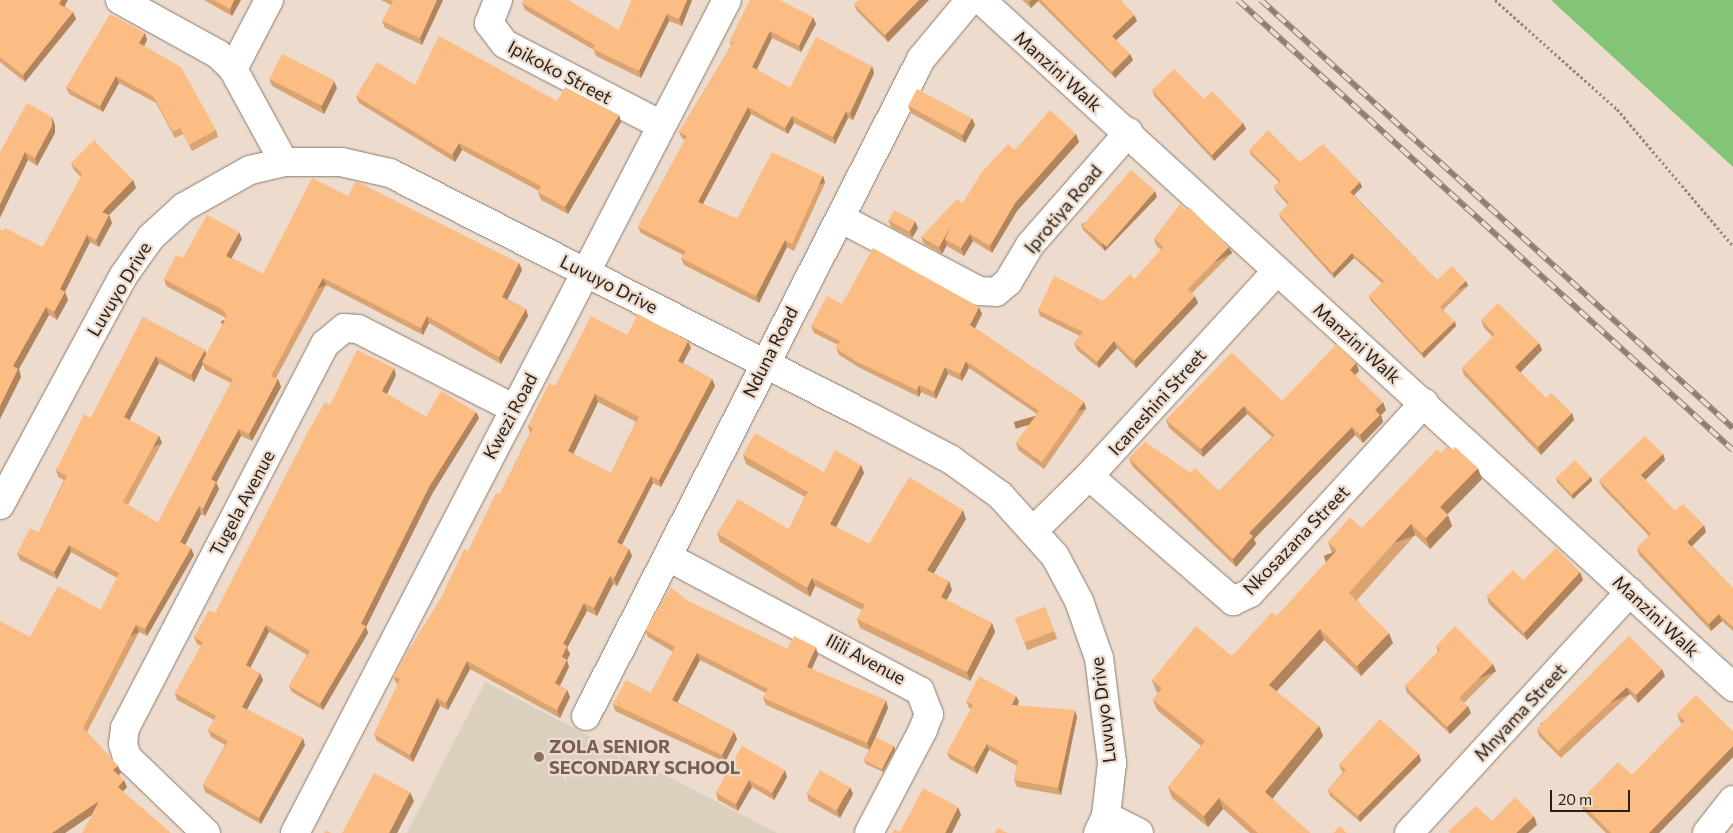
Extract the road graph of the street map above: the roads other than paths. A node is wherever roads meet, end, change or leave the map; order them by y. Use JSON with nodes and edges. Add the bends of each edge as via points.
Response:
{"nodes":[{"id":1,"x":120,"y":0,"type":"edge"},
{"id":2,"x":269,"y":0,"type":"edge"},
{"id":3,"x":498,"y":0,"type":"edge"},
{"id":4,"x":727,"y":0,"type":"edge"},
{"id":5,"x":970,"y":0,"type":"edge"},
{"id":6,"x":981,"y":0,"type":"edge"},
{"id":7,"x":232,"y":69,"type":"junction"},
{"id":8,"x":661,"y":125,"type":"junction"},
{"id":9,"x":1129,"y":132,"type":"junction"},
{"id":10,"x":284,"y":162,"type":"junction"},
{"id":11,"x":840,"y":218,"type":"junction"},
{"id":12,"x":1276,"y":271,"type":"junction"},
{"id":13,"x":588,"y":273,"type":"junction"},
{"id":14,"x":764,"y":362,"type":"junction"},
{"id":15,"x":1424,"y":403,"type":"junction"},
{"id":16,"x":513,"y":408,"type":"junction"},
{"id":17,"x":1089,"y":476,"type":"junction"},
{"id":18,"x":0,"y":505,"type":"edge"},
{"id":19,"x":1034,"y":530,"type":"junction"},
{"id":20,"x":668,"y":557,"type":"junction"},
{"id":21,"x":1630,"y":592,"type":"junction"},
{"id":22,"x":1733,"y":687,"type":"edge"},
{"id":23,"x":586,"y":716,"type":"dead end"},
{"id":24,"x":1733,"y":800,"type":"edge"},
{"id":25,"x":1102,"y":824,"type":"edge"},
{"id":26,"x":206,"y":833,"type":"edge"},
{"id":27,"x":295,"y":833,"type":"edge"},
{"id":28,"x":869,"y":833,"type":"edge"},
{"id":29,"x":1139,"y":833,"type":"edge"},
{"id":30,"x":1409,"y":833,"type":"edge"},
{"id":31,"x":1707,"y":833,"type":"edge"}],
"edges":[{"from":1,"to":7,"type":"street","via":[[201,42]]},
{"from":2,"to":7,"type":"street"},
{"from":3,"to":8,"type":"street","name":"Ipikoko Street","via":[[489,23],[505,44]]},
{"from":4,"to":8,"type":"street","name":"Kwezi Road"},
{"from":5,"to":11,"type":"street","name":"Nduna Road","via":[[921,59]]},
{"from":6,"to":9,"type":"street","name":"Manzini Walk","via":[[1059,75]]},
{"from":7,"to":10,"type":"street"},
{"from":8,"to":13,"type":"street","name":"Kwezi Road"},
{"from":9,"to":11,"type":"street","name":"Iprotiya Road","via":[[1030,245],[1008,282],[996,292],[979,291]]},
{"from":9,"to":12,"type":"street","name":"Manzini Walk"},
{"from":10,"to":13,"type":"street","name":"Luvuyo Drive","via":[[341,162],[390,173]]},
{"from":10,"to":18,"type":"street","name":"Luvuyo Drive","via":[[216,186],[184,207],[151,237],[124,275]]},
{"from":11,"to":14,"type":"street","name":"Nduna Road"},
{"from":12,"to":15,"type":"street","name":"Manzini Walk"},
{"from":12,"to":17,"type":"street","name":"Icaneshini Street"},
{"from":13,"to":14,"type":"street","name":"Luvuyo Drive"},
{"from":13,"to":16,"type":"street","name":"Kwezi Road"},
{"from":14,"to":19,"type":"street","name":"Luvuyo Drive","via":[[950,459],[1000,495]]},
{"from":14,"to":20,"type":"street","name":"Nduna Road"},
{"from":15,"to":17,"type":"street","name":"Nkosazana Street","via":[[1250,593],[1233,601]]},
{"from":15,"to":21,"type":"street","name":"Manzini Walk"},
{"from":16,"to":26,"type":"street","name":"Tugela Avenue","via":[[358,329],[344,328],[325,344],[125,728],[127,757]]},
{"from":16,"to":27,"type":"street","name":"Kwezi Road"},
{"from":17,"to":19,"type":"street","name":"Icaneshini Street"},
{"from":19,"to":25,"type":"street","name":"Luvuyo Drive","via":[[1079,601],[1099,658],[1112,763]]},
{"from":20,"to":23,"type":"street","name":"Nduna Road"},
{"from":20,"to":28,"type":"street","name":"Ilili Avenue","via":[[920,690],[929,714]]},
{"from":21,"to":22,"type":"street","name":"Manzini Walk"},
{"from":21,"to":30,"type":"street","name":"Mnyama Street"},
{"from":24,"to":31,"type":"street"},
{"from":25,"to":29,"type":"street"}]}
